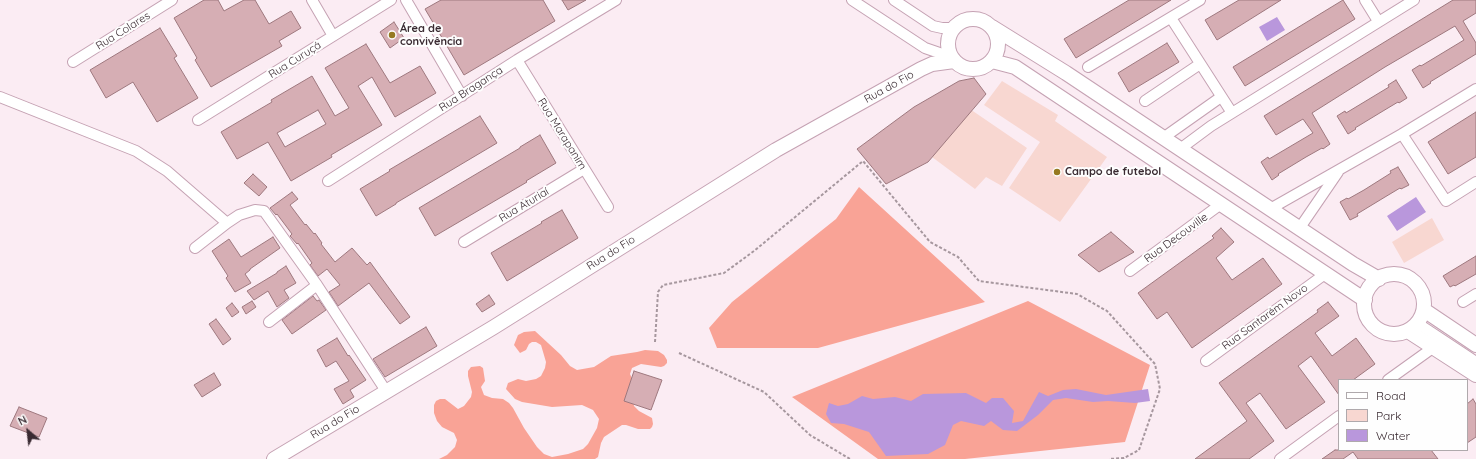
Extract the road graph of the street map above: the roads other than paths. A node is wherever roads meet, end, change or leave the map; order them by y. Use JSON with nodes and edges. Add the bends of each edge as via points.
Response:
{"nodes":[{"id":1,"x":172,"y":0,"type":"edge"},
{"id":2,"x":312,"y":0,"type":"edge"},
{"id":3,"x":392,"y":0,"type":"edge"},
{"id":4,"x":406,"y":0,"type":"edge"},
{"id":5,"x":616,"y":0,"type":"edge"},
{"id":6,"x":852,"y":0,"type":"edge"},
{"id":7,"x":894,"y":0,"type":"edge"},
{"id":8,"x":1200,"y":0,"type":"edge"},
{"id":9,"x":1365,"y":0,"type":"edge"},
{"id":10,"x":1414,"y":0,"type":"edge"},
{"id":11,"x":1171,"y":18,"type":"junction"},
{"id":12,"x":1378,"y":22,"type":"junction"},
{"id":13,"x":992,"y":27,"type":"junction"},
{"id":14,"x":953,"y":28,"type":"junction"},
{"id":15,"x":334,"y":36,"type":"junction"},
{"id":16,"x":953,"y":59,"type":"junction"},
{"id":17,"x":517,"y":60,"type":"junction"},
{"id":18,"x":992,"y":61,"type":"junction"},
{"id":19,"x":73,"y":62,"type":"dead end"},
{"id":20,"x":1200,"y":64,"type":"junction"},
{"id":21,"x":1088,"y":68,"type":"dead end"},
{"id":22,"x":1476,"y":88,"type":"edge"},
{"id":23,"x":462,"y":96,"type":"junction"},
{"id":24,"x":0,"y":97,"type":"edge"},
{"id":25,"x":1221,"y":97,"type":"junction"},
{"id":26,"x":1145,"y":101,"type":"dead end"},
{"id":27,"x":1232,"y":113,"type":"junction"},
{"id":28,"x":198,"y":120,"type":"dead end"},
{"id":29,"x":1402,"y":134,"type":"junction"},
{"id":30,"x":1163,"y":138,"type":"junction"},
{"id":31,"x":1180,"y":149,"type":"junction"},
{"id":32,"x":584,"y":169,"type":"junction"},
{"id":33,"x":1339,"y":170,"type":"junction"},
{"id":34,"x":328,"y":181,"type":"dead end"},
{"id":35,"x":1476,"y":182,"type":"edge"},
{"id":36,"x":1221,"y":204,"type":"junction"},
{"id":37,"x":608,"y":207,"type":"dead end"},
{"id":38,"x":1270,"y":209,"type":"junction"},
{"id":39,"x":227,"y":223,"type":"junction"},
{"id":40,"x":1299,"y":229,"type":"junction"},
{"id":41,"x":464,"y":242,"type":"dead end"},
{"id":42,"x":194,"y":248,"type":"dead end"},
{"id":43,"x":1130,"y":271,"type":"dead end"},
{"id":44,"x":1325,"y":274,"type":"junction"},
{"id":45,"x":1379,"y":279,"type":"junction"},
{"id":46,"x":317,"y":285,"type":"junction"},
{"id":47,"x":1476,"y":294,"type":"edge"},
{"id":48,"x":1365,"y":300,"type":"junction"},
{"id":49,"x":1463,"y":302,"type":"dead end"},
{"id":50,"x":1424,"y":310,"type":"junction"},
{"id":51,"x":269,"y":322,"type":"dead end"},
{"id":52,"x":1413,"y":327,"type":"junction"},
{"id":53,"x":1476,"y":345,"type":"edge"},
{"id":54,"x":1434,"y":346,"type":"junction"},
{"id":55,"x":1206,"y":361,"type":"dead end"},
{"id":56,"x":1476,"y":362,"type":"edge"},
{"id":57,"x":1476,"y":375,"type":"edge"},
{"id":58,"x":1389,"y":379,"type":"edge"},
{"id":59,"x":386,"y":392,"type":"junction"},
{"id":60,"x":1338,"y":417,"type":"edge"},
{"id":61,"x":274,"y":459,"type":"edge"},
{"id":62,"x":1280,"y":459,"type":"edge"}],
"edges":[{"from":1,"to":19,"type":"street","name":"Rua Colares"},
{"from":2,"to":15,"type":"street"},
{"from":3,"to":15,"type":"street","name":"Rua Curuçá"},
{"from":4,"to":23,"type":"street"},
{"from":5,"to":17,"type":"street","name":"Rua Bragança"},
{"from":6,"to":16,"type":"street","via":[[925,48]]},
{"from":7,"to":14,"type":"street","via":[[933,26]]},
{"from":8,"to":11,"type":"street"},
{"from":9,"to":12,"type":"street"},
{"from":10,"to":12,"type":"street"},
{"from":11,"to":20,"type":"street"},
{"from":11,"to":21,"type":"street"},
{"from":12,"to":27,"type":"street"},
{"from":13,"to":14,"type":"street","via":[[987,22],[972,18]]},
{"from":13,"to":18,"type":"street","via":[[998,40],[998,48]]},
{"from":13,"to":30,"type":"street"},
{"from":14,"to":16,"type":"street","via":[[948,42],[948,50]]},
{"from":15,"to":28,"type":"street","name":"Rua Curuçá"},
{"from":16,"to":18,"type":"street","via":[[963,67],[973,69],[983,67]]},
{"from":16,"to":59,"type":"street","name":"Rua do Fio","via":[[921,69],[776,150]]},
{"from":17,"to":23,"type":"street","name":"Rua Bragança"},
{"from":17,"to":32,"type":"street","name":"Rua Marapanim"},
{"from":18,"to":36,"type":"street","via":[[1015,67]]},
{"from":20,"to":25,"type":"street"},
{"from":20,"to":26,"type":"street"},
{"from":22,"to":29,"type":"street"},
{"from":23,"to":34,"type":"street","name":"Rua Bragança"},
{"from":24,"to":39,"type":"street","via":[[136,151],[167,171]]},
{"from":25,"to":27,"type":"street"},
{"from":25,"to":30,"type":"street"},
{"from":27,"to":31,"type":"street"},
{"from":29,"to":33,"type":"street"},
{"from":29,"to":35,"type":"street","via":[[1446,201]]},
{"from":30,"to":31,"type":"street"},
{"from":31,"to":38,"type":"street"},
{"from":32,"to":37,"type":"street","name":"Rua Marapanim"},
{"from":32,"to":41,"type":"street","name":"Rua Aturiaí"},
{"from":33,"to":38,"type":"street"},
{"from":33,"to":40,"type":"street"},
{"from":36,"to":43,"type":"street","name":"Rua Decouville"},
{"from":36,"to":44,"type":"street"},
{"from":38,"to":40,"type":"street"},
{"from":39,"to":42,"type":"street"},
{"from":39,"to":46,"type":"street","via":[[251,210],[264,211]]},
{"from":40,"to":45,"type":"street"},
{"from":44,"to":48,"type":"street"},
{"from":44,"to":55,"type":"street","name":"Rua Santarém Novo"},
{"from":45,"to":48,"type":"street","via":[[1367,291]]},
{"from":45,"to":50,"type":"street","via":[[1398,274],[1416,283],[1422,291]]},
{"from":46,"to":51,"type":"street"},
{"from":46,"to":59,"type":"street"},
{"from":47,"to":49,"type":"street"},
{"from":48,"to":52,"type":"street","via":[[1368,318],[1373,326],[1381,331],[1399,334]]},
{"from":50,"to":52,"type":"street"},
{"from":50,"to":53,"type":"street"},
{"from":52,"to":54,"type":"street"},
{"from":52,"to":56,"type":"street"},
{"from":54,"to":57,"type":"street"},
{"from":54,"to":58,"type":"street"},
{"from":59,"to":61,"type":"street","name":"Rua do Fio"},
{"from":60,"to":62,"type":"street"}]}
